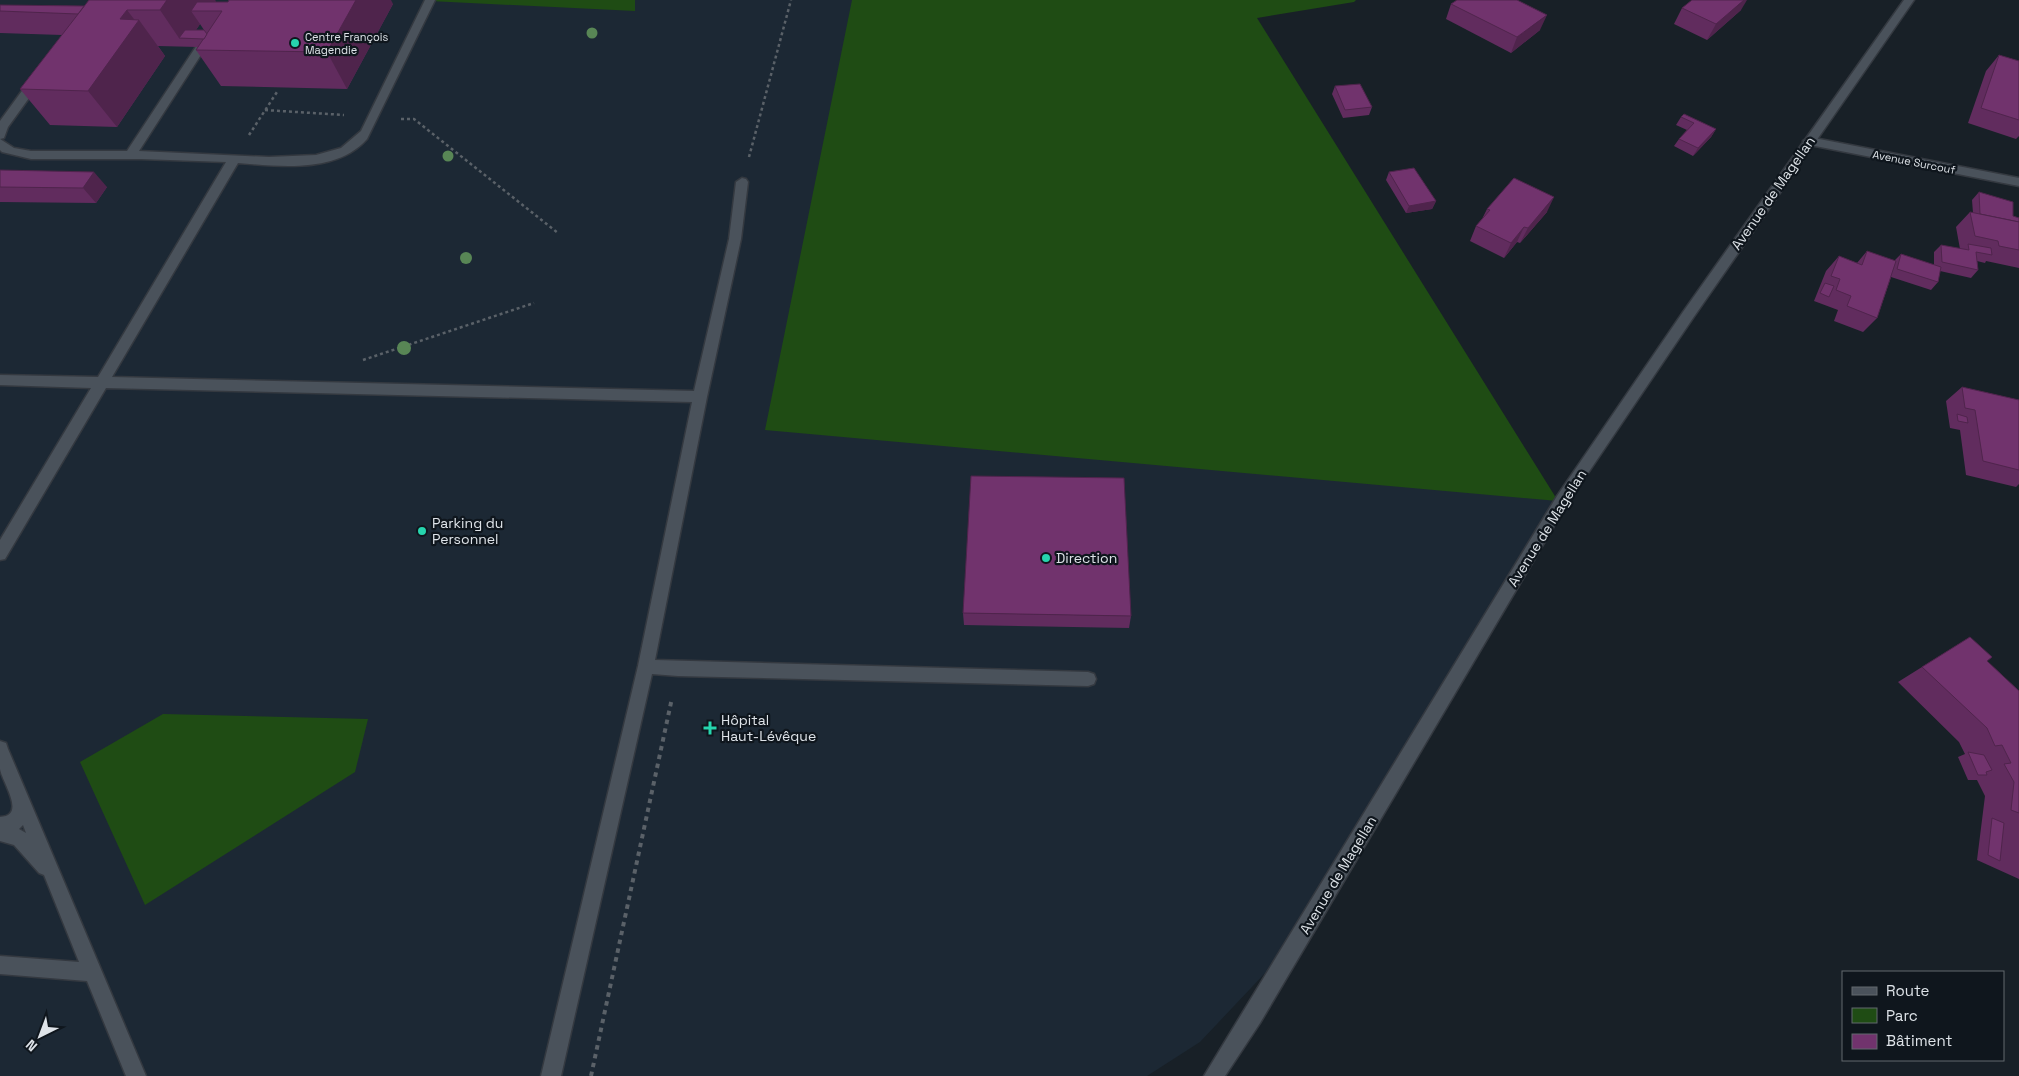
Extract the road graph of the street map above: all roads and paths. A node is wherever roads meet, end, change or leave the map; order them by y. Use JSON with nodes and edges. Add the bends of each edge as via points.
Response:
{"nodes":[{"id":1,"x":430,"y":0,"type":"edge"},
{"id":2,"x":791,"y":0,"type":"edge"},
{"id":3,"x":1909,"y":0,"type":"edge"},
{"id":4,"x":201,"y":47,"type":"edge"},
{"id":5,"x":42,"y":72,"type":"edge"},
{"id":6,"x":277,"y":92,"type":"edge"},
{"id":7,"x":265,"y":110,"type":"junction"},
{"id":8,"x":374,"y":117,"type":"junction"},
{"id":9,"x":0,"y":135,"type":"edge"},
{"id":10,"x":1809,"y":141,"type":"junction"},
{"id":11,"x":0,"y":143,"type":"edge"},
{"id":12,"x":131,"y":154,"type":"junction"},
{"id":13,"x":234,"y":159,"type":"junction"},
{"id":14,"x":742,"y":182,"type":"joint"},
{"id":15,"x":2019,"y":182,"type":"edge"},
{"id":16,"x":558,"y":233,"type":"dead end"},
{"id":17,"x":534,"y":304,"type":"dead end"},
{"id":18,"x":359,"y":362,"type":"dead end"},
{"id":19,"x":0,"y":380,"type":"edge"},
{"id":20,"x":101,"y":382,"type":"junction"},
{"id":21,"x":700,"y":397,"type":"junction"},
{"id":22,"x":0,"y":554,"type":"edge"},
{"id":23,"x":646,"y":666,"type":"junction"},
{"id":24,"x":678,"y":669,"type":"junction"},
{"id":25,"x":1088,"y":679,"type":"dead end"},
{"id":26,"x":0,"y":749,"type":"edge"},
{"id":27,"x":21,"y":801,"type":"junction"},
{"id":28,"x":0,"y":826,"type":"edge"},
{"id":29,"x":0,"y":832,"type":"edge"},
{"id":30,"x":54,"y":876,"type":"junction"},
{"id":31,"x":0,"y":965,"type":"edge"},
{"id":32,"x":93,"y":972,"type":"junction"},
{"id":33,"x":136,"y":1076,"type":"edge"},
{"id":34,"x":551,"y":1076,"type":"edge"},
{"id":35,"x":591,"y":1076,"type":"edge"},
{"id":36,"x":1214,"y":1076,"type":"edge"}],
"edges":[{"from":1,"to":8,"type":"street"},
{"from":2,"to":14,"type":"path"},
{"from":3,"to":10,"type":"street","name":"Avenue de Magellan"},
{"from":4,"to":12,"type":"street"},
{"from":5,"to":9,"type":"street","via":[[2,126]]},
{"from":6,"to":7,"type":"path"},
{"from":7,"to":8,"type":"path"},
{"from":7,"to":13,"type":"path"},
{"from":8,"to":13,"type":"street","via":[[360,142],[328,158]]},
{"from":8,"to":16,"type":"path","via":[[414,119]]},
{"from":10,"to":15,"type":"street","name":"Avenue Surcouf"},
{"from":10,"to":36,"type":"street","name":"Avenue de Magellan","via":[[1562,500]]},
{"from":11,"to":12,"type":"street","via":[[4,149],[31,155]]},
{"from":12,"to":13,"type":"street"},
{"from":13,"to":20,"type":"street"},
{"from":14,"to":21,"type":"street","via":[[735,240]]},
{"from":17,"to":18,"type":"path"},
{"from":19,"to":20,"type":"street"},
{"from":20,"to":21,"type":"street"},
{"from":20,"to":22,"type":"street"},
{"from":21,"to":23,"type":"street"},
{"from":23,"to":24,"type":"street"},
{"from":23,"to":34,"type":"street"},
{"from":24,"to":25,"type":"street"},
{"from":24,"to":35,"type":"path"},
{"from":26,"to":27,"type":"street"},
{"from":27,"to":28,"type":"street","via":[[19,818],[15,823]]},
{"from":27,"to":30,"type":"street"},
{"from":29,"to":30,"type":"street","via":[[19,838]]},
{"from":30,"to":32,"type":"street"},
{"from":31,"to":32,"type":"street"},
{"from":32,"to":33,"type":"street"}]}
